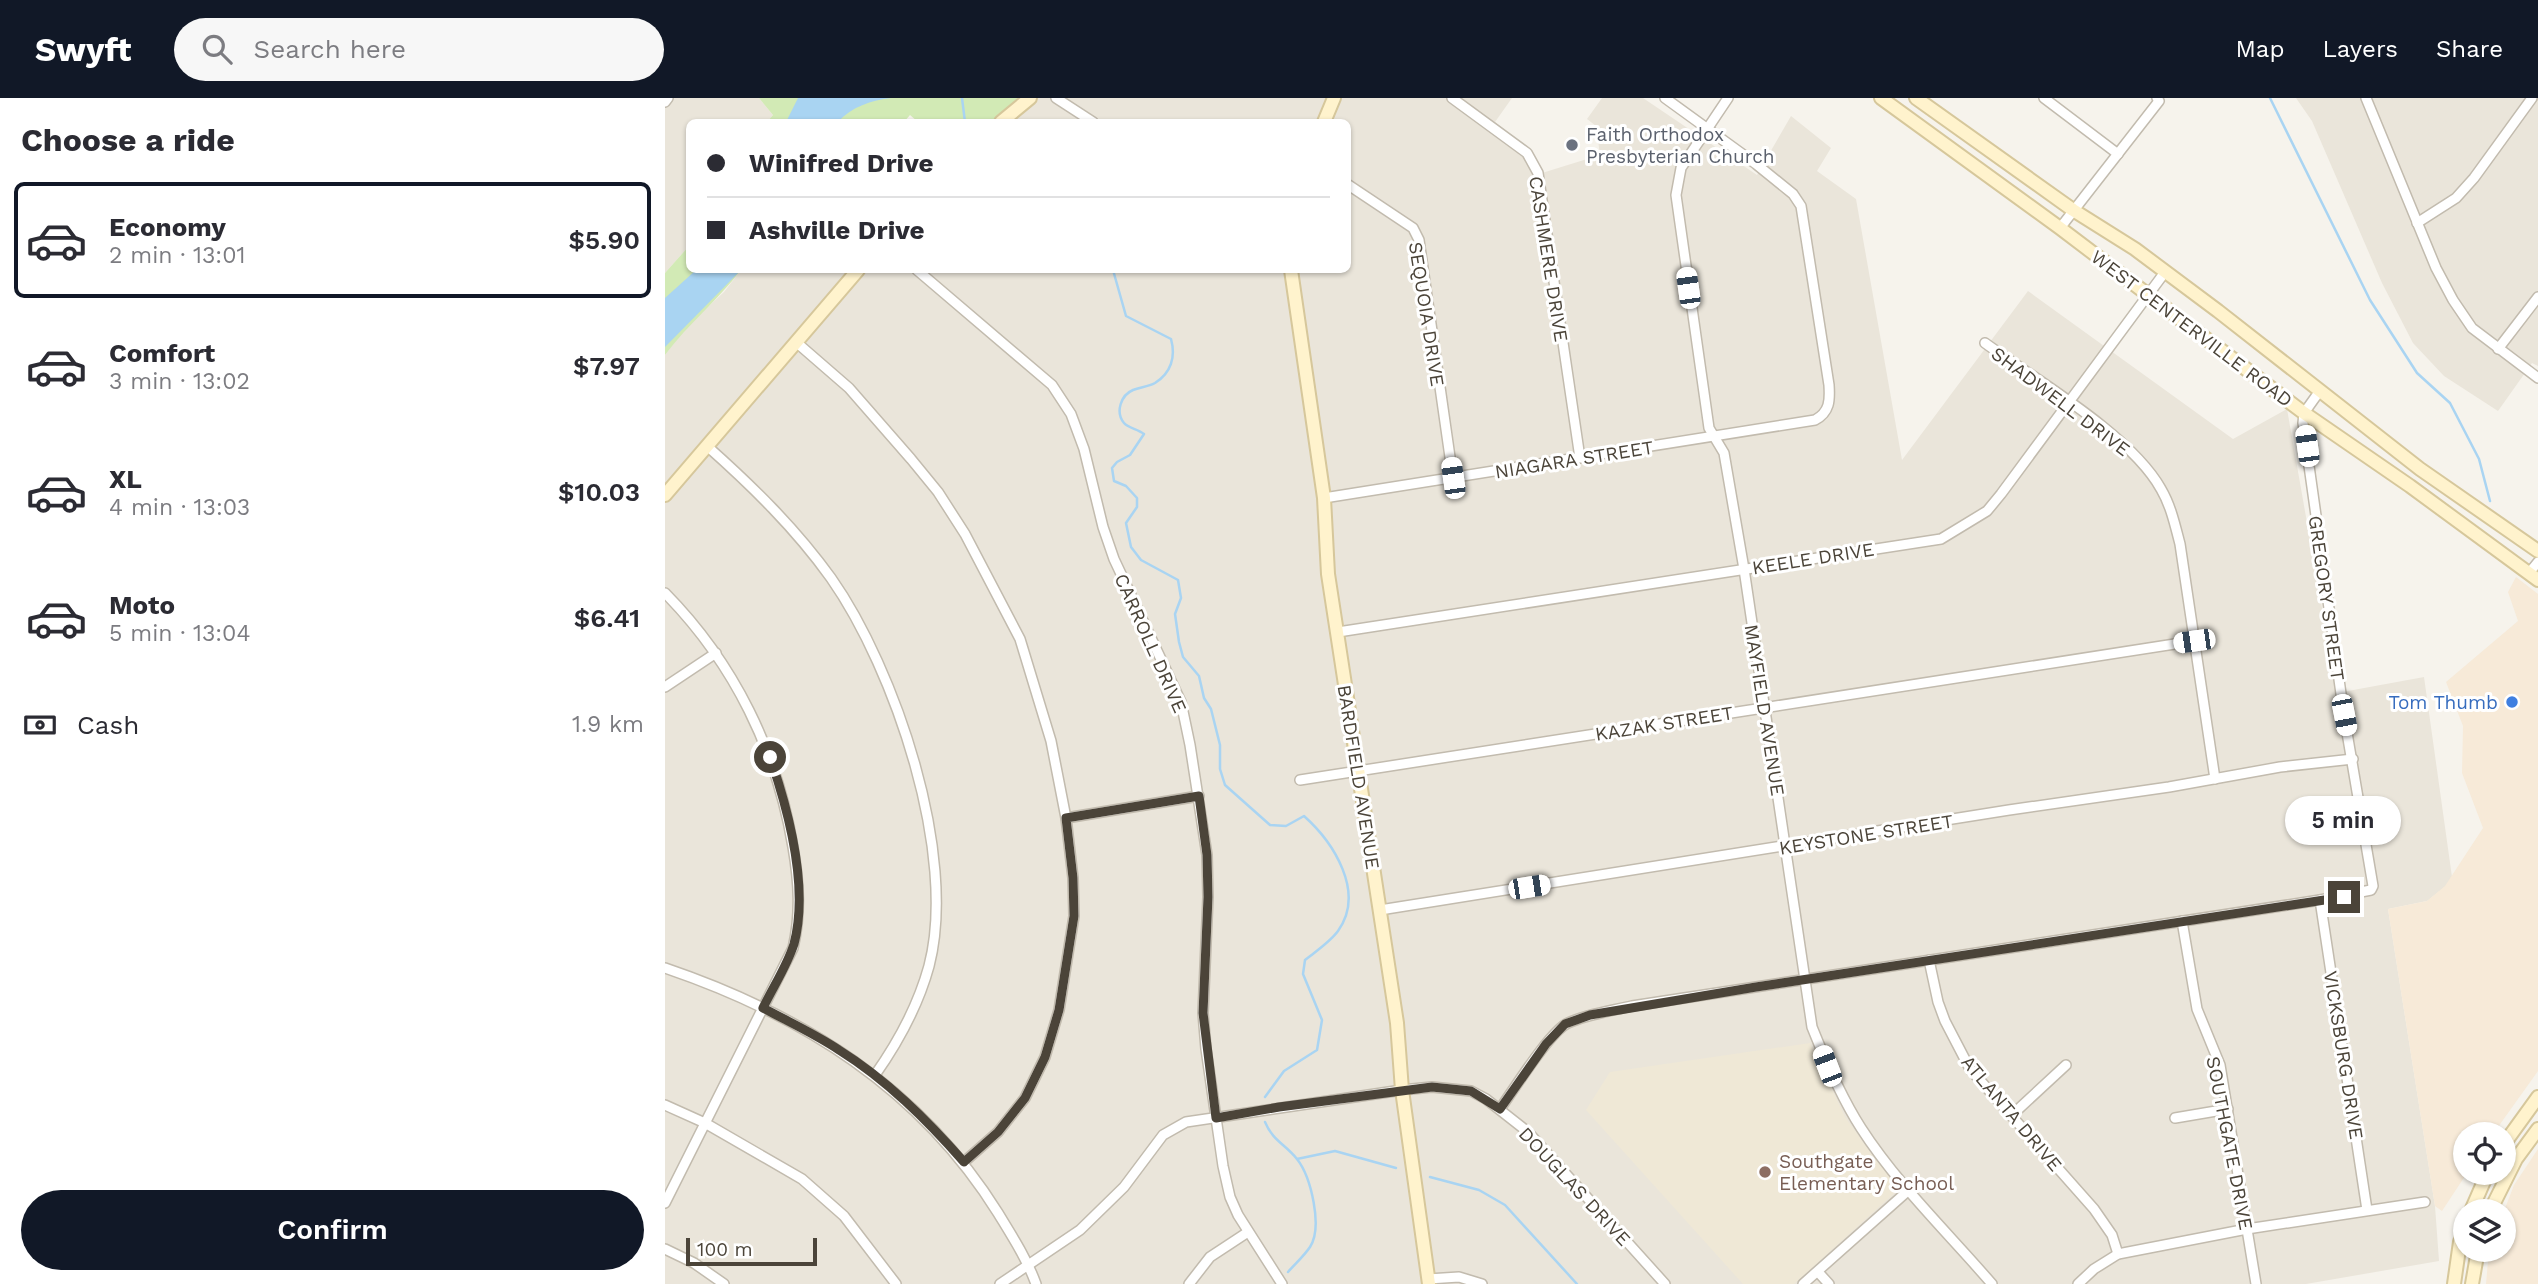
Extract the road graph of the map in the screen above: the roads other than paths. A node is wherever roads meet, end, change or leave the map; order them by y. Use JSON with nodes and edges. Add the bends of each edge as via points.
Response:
{"nodes":[{"id":1,"x":1030,"y":98,"type":"edge"},
{"id":2,"x":1056,"y":98,"type":"edge"},
{"id":3,"x":1334,"y":98,"type":"edge"},
{"id":4,"x":1452,"y":98,"type":"edge"},
{"id":5,"x":1665,"y":98,"type":"edge"},
{"id":6,"x":1728,"y":98,"type":"edge"},
{"id":7,"x":1881,"y":98,"type":"edge"},
{"id":8,"x":1916,"y":98,"type":"edge"},
{"id":9,"x":2044,"y":98,"type":"edge"},
{"id":10,"x":2157,"y":98,"type":"edge"},
{"id":11,"x":2365,"y":98,"type":"edge"},
{"id":12,"x":2532,"y":98,"type":"edge"},
{"id":13,"x":1004,"y":119,"type":"edge"},
{"id":14,"x":1088,"y":119,"type":"edge"},
{"id":15,"x":1325,"y":119,"type":"edge"},
{"id":16,"x":1707,"y":129,"type":"junction"},
{"id":17,"x":2118,"y":154,"type":"junction"},
{"id":18,"x":1351,"y":187,"type":"edge"},
{"id":19,"x":2073,"y":210,"type":"junction"},
{"id":20,"x":2417,"y":223,"type":"junction"},
{"id":21,"x":2060,"y":228,"type":"junction"},
{"id":22,"x":2165,"y":272,"type":"junction"},
{"id":23,"x":855,"y":273,"type":"edge"},
{"id":24,"x":921,"y":273,"type":"edge"},
{"id":25,"x":1291,"y":273,"type":"edge"},
{"id":26,"x":2147,"y":295,"type":"junction"},
{"id":27,"x":2538,"y":297,"type":"edge"},
{"id":28,"x":796,"y":342,"type":"junction"},
{"id":29,"x":1985,"y":344,"type":"dead end"},
{"id":30,"x":2498,"y":349,"type":"junction"},
{"id":31,"x":2538,"y":378,"type":"edge"},
{"id":32,"x":2319,"y":392,"type":"junction"},
{"id":33,"x":2068,"y":403,"type":"junction"},
{"id":34,"x":2304,"y":413,"type":"junction"},
{"id":35,"x":1713,"y":438,"type":"junction"},
{"id":36,"x":707,"y":446,"type":"junction"},
{"id":37,"x":1580,"y":458,"type":"junction"},
{"id":38,"x":2420,"y":469,"type":"junction"},
{"id":39,"x":1453,"y":478,"type":"junction"},
{"id":40,"x":2410,"y":485,"type":"junction"},
{"id":41,"x":665,"y":495,"type":"edge"},
{"id":42,"x":1324,"y":498,"type":"junction"},
{"id":43,"x":2538,"y":551,"type":"edge"},
{"id":44,"x":2538,"y":562,"type":"edge"},
{"id":45,"x":1744,"y":569,"type":"junction"},
{"id":46,"x":2534,"y":577,"type":"edge"},
{"id":47,"x":665,"y":593,"type":"edge"},
{"id":48,"x":1338,"y":632,"type":"junction"},
{"id":49,"x":2194,"y":641,"type":"junction"},
{"id":50,"x":716,"y":653,"type":"junction"},
{"id":51,"x":665,"y":687,"type":"edge"},
{"id":52,"x":1765,"y":707,"type":"junction"},
{"id":53,"x":2353,"y":759,"type":"junction"},
{"id":54,"x":1358,"y":770,"type":"junction"},
{"id":55,"x":2215,"y":779,"type":"junction"},
{"id":56,"x":1300,"y":780,"type":"dead end"},
{"id":57,"x":1199,"y":796,"type":"junction"},
{"id":58,"x":1066,"y":818,"type":"junction"},
{"id":59,"x":1786,"y":846,"type":"junction"},
{"id":60,"x":2321,"y":900,"type":"junction"},
{"id":61,"x":1380,"y":910,"type":"junction"},
{"id":62,"x":2182,"y":921,"type":"junction"},
{"id":63,"x":1929,"y":960,"type":"junction"},
{"id":64,"x":665,"y":968,"type":"edge"},
{"id":65,"x":1805,"y":979,"type":"junction"},
{"id":66,"x":763,"y":1008,"type":"junction"},
{"id":67,"x":2066,"y":1065,"type":"dead end"},
{"id":68,"x":875,"y":1075,"type":"junction"},
{"id":69,"x":1402,"y":1090,"type":"junction"},
{"id":70,"x":2538,"y":1097,"type":"edge"},
{"id":71,"x":665,"y":1105,"type":"edge"},
{"id":72,"x":1500,"y":1109,"type":"junction"},
{"id":73,"x":2228,"y":1109,"type":"junction"},
{"id":74,"x":2012,"y":1115,"type":"junction"},
{"id":75,"x":1216,"y":1118,"type":"junction"},
{"id":76,"x":2175,"y":1118,"type":"dead end"},
{"id":77,"x":705,"y":1123,"type":"junction"},
{"id":78,"x":2516,"y":1127,"type":"edge"},
{"id":79,"x":2538,"y":1129,"type":"edge"},
{"id":80,"x":964,"y":1162,"type":"junction"},
{"id":81,"x":1910,"y":1189,"type":"junction"},
{"id":82,"x":2496,"y":1199,"type":"edge"},
{"id":83,"x":2425,"y":1202,"type":"dead end"},
{"id":84,"x":665,"y":1203,"type":"edge"},
{"id":85,"x":2367,"y":1210,"type":"junction"},
{"id":86,"x":2247,"y":1229,"type":"junction"},
{"id":87,"x":1248,"y":1232,"type":"junction"},
{"id":88,"x":665,"y":1249,"type":"edge"},
{"id":89,"x":2118,"y":1254,"type":"junction"},
{"id":90,"x":2458,"y":1262,"type":"edge"},
{"id":91,"x":2476,"y":1262,"type":"edge"},
{"id":92,"x":1028,"y":1265,"type":"junction"},
{"id":93,"x":1818,"y":1272,"type":"junction"},
{"id":94,"x":1429,"y":1282,"type":"edge"},
{"id":95,"x":724,"y":1284,"type":"edge"},
{"id":96,"x":896,"y":1284,"type":"edge"},
{"id":97,"x":1000,"y":1284,"type":"edge"},
{"id":98,"x":1036,"y":1284,"type":"edge"},
{"id":99,"x":1189,"y":1284,"type":"edge"},
{"id":100,"x":1282,"y":1284,"type":"edge"},
{"id":101,"x":1482,"y":1284,"type":"edge"},
{"id":102,"x":1665,"y":1284,"type":"edge"},
{"id":103,"x":1803,"y":1284,"type":"edge"},
{"id":104,"x":1829,"y":1284,"type":"edge"},
{"id":105,"x":1992,"y":1284,"type":"edge"},
{"id":106,"x":2078,"y":1284,"type":"edge"},
{"id":107,"x":2256,"y":1284,"type":"edge"},
{"id":108,"x":2454,"y":1284,"type":"edge"},
{"id":109,"x":2472,"y":1284,"type":"edge"}],
"edges":[{"from":1,"to":13,"type":"main road"},
{"from":2,"to":14,"type":"street"},
{"from":3,"to":15,"type":"main road"},
{"from":4,"to":37,"type":"street","name":"CASHMERE DRIVE","via":[[1527,153],[1538,173]]},
{"from":5,"to":16,"type":"street"},
{"from":6,"to":16,"type":"street","name":"MAYFIELD AVENUE"},
{"from":7,"to":21,"type":"main road","name":"WEST CENTERVILLE ROAD"},
{"from":8,"to":19,"type":"main road","name":"WEST CENTERVILLE ROAD"},
{"from":9,"to":17,"type":"street"},
{"from":10,"to":17,"type":"street"},
{"from":11,"to":20,"type":"street"},
{"from":12,"to":20,"type":"street","via":[[2456,198]]},
{"from":16,"to":35,"type":"street","name":"MAYFIELD AVENUE","via":[[1681,168],[1676,205]]},
{"from":16,"to":35,"type":"street","name":"NIAGARA STREET","via":[[1793,194],[1801,206],[1830,402],[1815,420]]},
{"from":17,"to":19,"type":"street"},
{"from":18,"to":39,"type":"street","name":"SEQUOIA DRIVE","via":[[1413,228],[1419,240]]},
{"from":19,"to":21,"type":"street"},
{"from":19,"to":22,"type":"main road","name":"WEST CENTERVILLE ROAD"},
{"from":20,"to":30,"type":"street","via":[[2453,300],[2472,328]]},
{"from":21,"to":26,"type":"main road","name":"WEST CENTERVILLE ROAD"},
{"from":22,"to":26,"type":"street","name":"KEELE DRIVE"},
{"from":22,"to":32,"type":"main road","name":"WEST CENTERVILLE ROAD"},
{"from":23,"to":28,"type":"main road"},
{"from":24,"to":57,"type":"street","name":"CARROLL DRIVE","via":[[1052,385],[1071,414],[1114,559],[1181,702]]},
{"from":25,"to":42,"type":"main road","name":"BARDFIELD AVENUE"},
{"from":26,"to":33,"type":"street","name":"KEELE DRIVE"},
{"from":26,"to":34,"type":"main road","name":"WEST CENTERVILLE ROAD"},
{"from":27,"to":30,"type":"street"},
{"from":28,"to":36,"type":"main road"},
{"from":28,"to":58,"type":"street","via":[[851,390],[911,458],[965,534],[1020,639],[1051,741]]},
{"from":29,"to":33,"type":"street","name":"SHADWELL DRIVE"},
{"from":30,"to":31,"type":"street"},
{"from":32,"to":34,"type":"street"},
{"from":32,"to":38,"type":"main road","name":"WEST CENTERVILLE ROAD"},
{"from":33,"to":45,"type":"street","name":"KEELE DRIVE","via":[[1987,511],[1941,539]]},
{"from":33,"to":49,"type":"street","name":"SHADWELL DRIVE","via":[[2097,422],[2161,487],[2180,544]]},
{"from":34,"to":40,"type":"main road","name":"WEST CENTERVILLE ROAD"},
{"from":34,"to":53,"type":"street","name":"GREGORY STREET"},
{"from":35,"to":37,"type":"street","name":"NIAGARA STREET"},
{"from":35,"to":45,"type":"street","name":"MAYFIELD AVENUE","via":[[1724,453]]},
{"from":36,"to":41,"type":"main road"},
{"from":36,"to":68,"type":"street","via":[[779,514],[831,579],[871,647],[906,734],[921,790],[935,876],[935,932],[915,1007]]},
{"from":37,"to":39,"type":"street","name":"NIAGARA STREET"},
{"from":38,"to":40,"type":"main road"},
{"from":38,"to":43,"type":"main road","name":"WEST CENTERVILLE ROAD"},
{"from":39,"to":42,"type":"street","name":"NIAGARA STREET"},
{"from":40,"to":46,"type":"main road","name":"WEST CENTERVILLE ROAD"},
{"from":42,"to":48,"type":"main road","name":"BARDFIELD AVENUE","via":[[1328,574]]},
{"from":44,"to":46,"type":"street"},
{"from":45,"to":48,"type":"street","name":"KEELE DRIVE"},
{"from":45,"to":52,"type":"street","name":"MAYFIELD AVENUE"},
{"from":47,"to":50,"type":"street"},
{"from":48,"to":54,"type":"main road","name":"BARDFIELD AVENUE"},
{"from":49,"to":52,"type":"street","name":"KAZAK STREET"},
{"from":49,"to":55,"type":"street","name":"SHADWELL DRIVE"},
{"from":50,"to":51,"type":"street"},
{"from":50,"to":66,"type":"street","via":[[765,744],[784,802],[798,878],[799,914],[793,948]]},
{"from":52,"to":54,"type":"street","name":"KAZAK STREET"},
{"from":52,"to":59,"type":"street","name":"MAYFIELD AVENUE"},
{"from":53,"to":55,"type":"street","name":"KEYSTONE STREET"},
{"from":53,"to":60,"type":"street","name":"GREGORY STREET","via":[[2371,890]]},
{"from":54,"to":56,"type":"street","name":"KAZAK STREET"},
{"from":54,"to":61,"type":"main road","name":"BARDFIELD AVENUE"},
{"from":55,"to":59,"type":"street","name":"KEYSTONE STREET"},
{"from":57,"to":58,"type":"street"},
{"from":57,"to":75,"type":"street","name":"CARROLL DRIVE","via":[[1208,897],[1203,1013]]},
{"from":58,"to":80,"type":"street","via":[[1074,916],[1049,1045],[1025,1098],[998,1132]]},
{"from":59,"to":61,"type":"street","name":"KEYSTONE STREET"},
{"from":59,"to":65,"type":"street","name":"MAYFIELD AVENUE"},
{"from":60,"to":62,"type":"street"},
{"from":60,"to":85,"type":"street","name":"VICKSBURG DRIVE"},
{"from":61,"to":69,"type":"main road","name":"BARDFIELD AVENUE"},
{"from":62,"to":63,"type":"street"},
{"from":62,"to":73,"type":"street","name":"SOUTHGATE DRIVE","via":[[2197,1010],[2220,1065]]},
{"from":63,"to":65,"type":"street"},
{"from":63,"to":74,"type":"street","name":"ATLANTA DRIVE","via":[[1953,1040],[1970,1069]]},
{"from":64,"to":66,"type":"street"},
{"from":65,"to":72,"type":"street","via":[[1632,1006],[1565,1024]]},
{"from":65,"to":81,"type":"street","name":"MAYFIELD AVENUE","via":[[1812,1027],[1829,1069],[1860,1127]]},
{"from":66,"to":68,"type":"street","via":[[839,1049]]},
{"from":66,"to":77,"type":"street"},
{"from":67,"to":74,"type":"street"},
{"from":68,"to":80,"type":"street","via":[[932,1125]]},
{"from":69,"to":72,"type":"street","name":"DOUGLAS DRIVE","via":[[1471,1091]]},
{"from":69,"to":75,"type":"street","name":"DOUGLAS DRIVE"},
{"from":69,"to":94,"type":"main road","name":"BARDFIELD AVENUE"},
{"from":70,"to":78,"type":"main road"},
{"from":71,"to":77,"type":"street"},
{"from":72,"to":102,"type":"street","name":"DOUGLAS DRIVE","via":[[1528,1132]]},
{"from":73,"to":76,"type":"street"},
{"from":73,"to":86,"type":"street","name":"SOUTHGATE DRIVE"},
{"from":74,"to":89,"type":"street","name":"ATLANTA DRIVE","via":[[2094,1209],[2112,1235]]},
{"from":75,"to":87,"type":"street","name":"CARROLL DRIVE","via":[[1230,1197]]},
{"from":75,"to":92,"type":"street","name":"DOUGLAS DRIVE","via":[[1186,1122],[1163,1135],[1123,1187],[1089,1221]]},
{"from":77,"to":84,"type":"street"},
{"from":77,"to":96,"type":"street","via":[[802,1179],[844,1216]]},
{"from":79,"to":82,"type":"main road"},
{"from":80,"to":92,"type":"street"},
{"from":81,"to":93,"type":"street"},
{"from":81,"to":105,"type":"street","name":"MAYFIELD AVENUE"},
{"from":83,"to":85,"type":"street"},
{"from":85,"to":86,"type":"street"},
{"from":86,"to":89,"type":"street"},
{"from":86,"to":107,"type":"street","name":"SOUTHGATE DRIVE"},
{"from":87,"to":99,"type":"street","via":[[1210,1257]]},
{"from":87,"to":100,"type":"street","name":"CARROLL DRIVE"},
{"from":88,"to":95,"type":"street"},
{"from":89,"to":106,"type":"street"},
{"from":90,"to":108,"type":"main road"},
{"from":91,"to":109,"type":"main road"},
{"from":92,"to":97,"type":"street","name":"DOUGLAS DRIVE"},
{"from":92,"to":98,"type":"street"},
{"from":93,"to":103,"type":"street"},
{"from":93,"to":104,"type":"street"},
{"from":94,"to":101,"type":"street","via":[[1459,1277]]}]}
